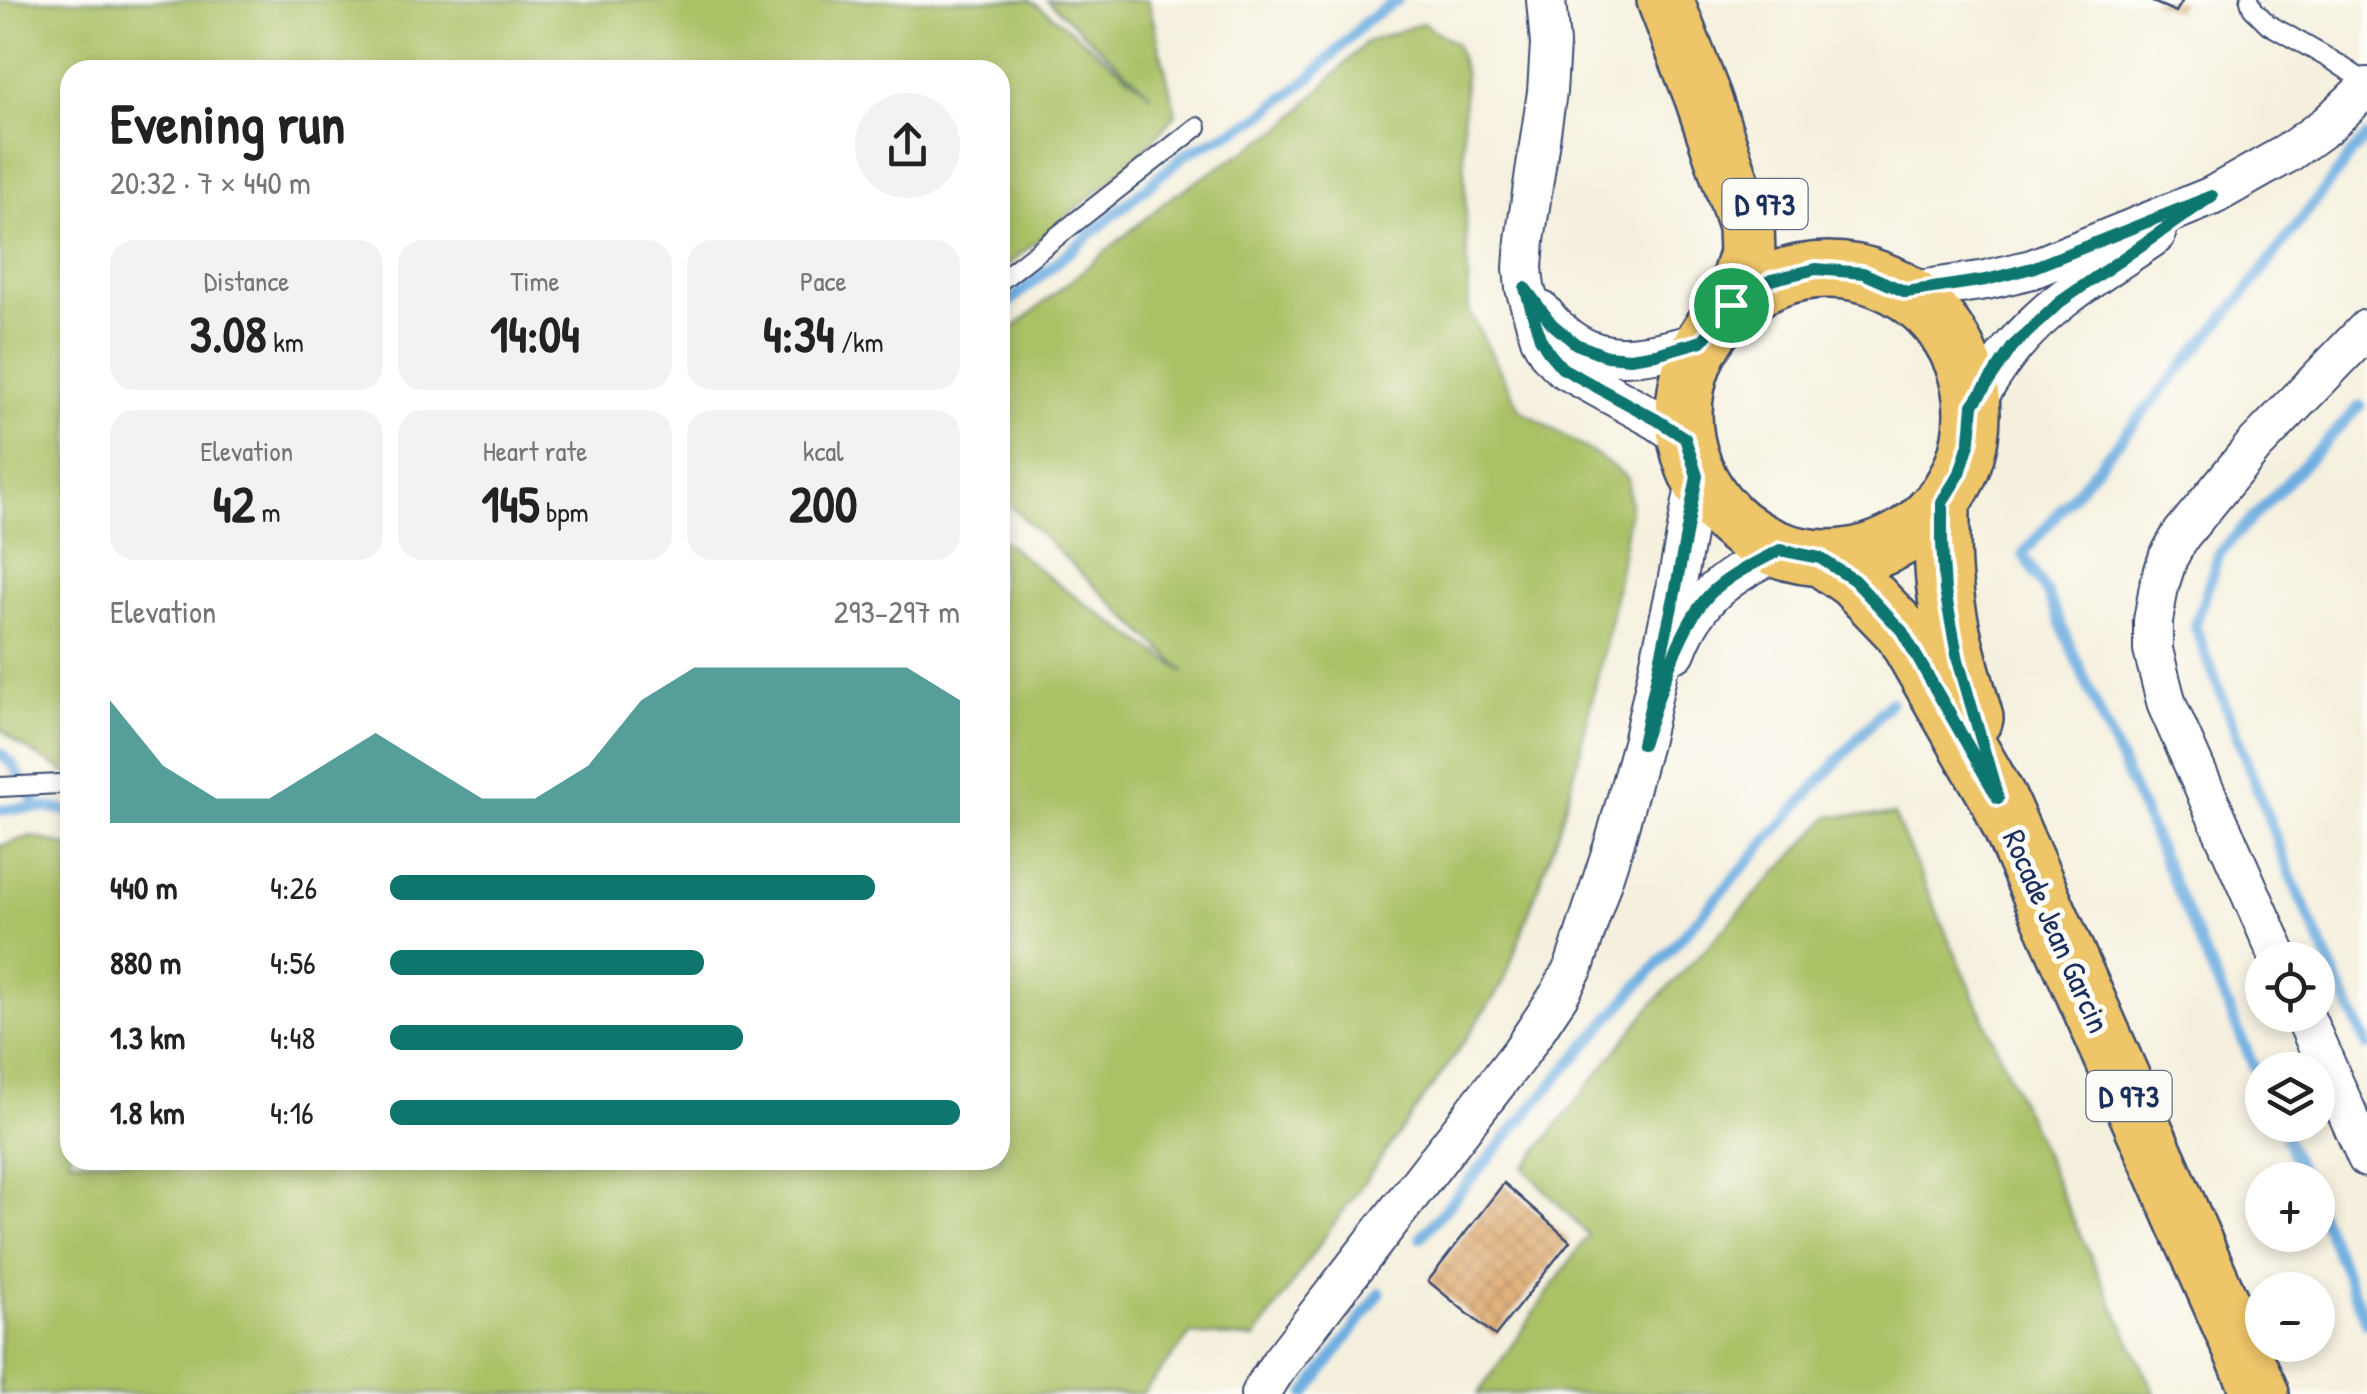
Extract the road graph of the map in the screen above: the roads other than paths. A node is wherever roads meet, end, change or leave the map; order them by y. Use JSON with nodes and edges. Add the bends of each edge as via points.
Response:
{"nodes":[{"id":1,"x":1546,"y":0,"type":"edge"},
{"id":2,"x":1665,"y":0,"type":"edge"},
{"id":3,"x":2250,"y":0,"type":"edge"},
{"id":4,"x":2367,"y":85,"type":"edge"},
{"id":5,"x":1703,"y":98,"type":"junction"},
{"id":6,"x":1198,"y":127,"type":"dead end"},
{"id":7,"x":2212,"y":196,"type":"junction"},
{"id":8,"x":1010,"y":273,"type":"edge"},
{"id":9,"x":1885,"y":282,"type":"junction"},
{"id":10,"x":1525,"y":288,"type":"junction"},
{"id":11,"x":1716,"y":323,"type":"junction"},
{"id":12,"x":2363,"y":345,"type":"edge"},
{"id":13,"x":1973,"y":405,"type":"junction"},
{"id":14,"x":1691,"y":457,"type":"junction"},
{"id":15,"x":1942,"y":502,"type":"junction"},
{"id":16,"x":1800,"y":554,"type":"junction"},
{"id":17,"x":1642,"y":744,"type":"junction"},
{"id":18,"x":60,"y":784,"type":"edge"},
{"id":19,"x":0,"y":787,"type":"edge"},
{"id":20,"x":1998,"y":798,"type":"junction"},
{"id":21,"x":2272,"y":942,"type":"edge"},
{"id":22,"x":2311,"y":1032,"type":"edge"},
{"id":23,"x":2367,"y":1158,"type":"edge"},
{"id":24,"x":1260,"y":1394,"type":"edge"},
{"id":25,"x":2261,"y":1394,"type":"edge"}],
"edges":[{"from":1,"to":10,"type":"street","via":[[1548,76],[1525,240]]},
{"from":2,"to":5,"type":"main road","number":"D 973"},
{"from":3,"to":4,"type":"lane","via":[[2268,24]]},
{"from":4,"to":7,"type":"street","via":[[2288,153]]},
{"from":5,"to":9,"type":"main road","number":"D 973","via":[[1787,232]]},
{"from":5,"to":11,"type":"main road","number":"D 973","via":[[1746,226],[1748,254]]},
{"from":6,"to":8,"type":"lane"},
{"from":7,"to":9,"type":"street","via":[[2032,268],[1986,280]]},
{"from":7,"to":13,"type":"street","via":[[2037,322]]},
{"from":9,"to":11,"type":"main road","via":[[1816,269],[1771,280]]},
{"from":9,"to":13,"type":"main road","via":[[1940,322],[1963,361]]},
{"from":10,"to":11,"type":"street","via":[[1576,344],[1607,356],[1656,354]]},
{"from":10,"to":14,"type":"street","via":[[1540,338],[1562,368],[1657,420]]},
{"from":11,"to":14,"type":"main road","via":[[1688,372],[1682,406]]},
{"from":12,"to":21,"type":"street","via":[[2254,446],[2182,536],[2168,558],[2153,621],[2167,706]]},
{"from":13,"to":15,"type":"main road","via":[[1966,456]]},
{"from":14,"to":16,"type":"main road","via":[[1718,508],[1746,533]]},
{"from":14,"to":17,"type":"street","via":[[1676,588]]},
{"from":15,"to":16,"type":"main road","via":[[1888,545],[1855,556]]},
{"from":15,"to":20,"type":"main road","name":"Rocade Jean Garcin","number":"D 973","via":[[1945,591],[1958,660]]},
{"from":16,"to":17,"type":"street","via":[[1725,582],[1700,605]]},
{"from":16,"to":20,"type":"main road","name":"Rocade Jean Garcin","number":"D 973","via":[[1854,580],[1902,631]]},
{"from":17,"to":24,"type":"street","via":[[1592,916],[1559,995]]},
{"from":18,"to":19,"type":"lane"},
{"from":20,"to":25,"type":"main road","name":"Rocade Jean Garcin","number":"D 973"},
{"from":22,"to":23,"type":"street"}]}
